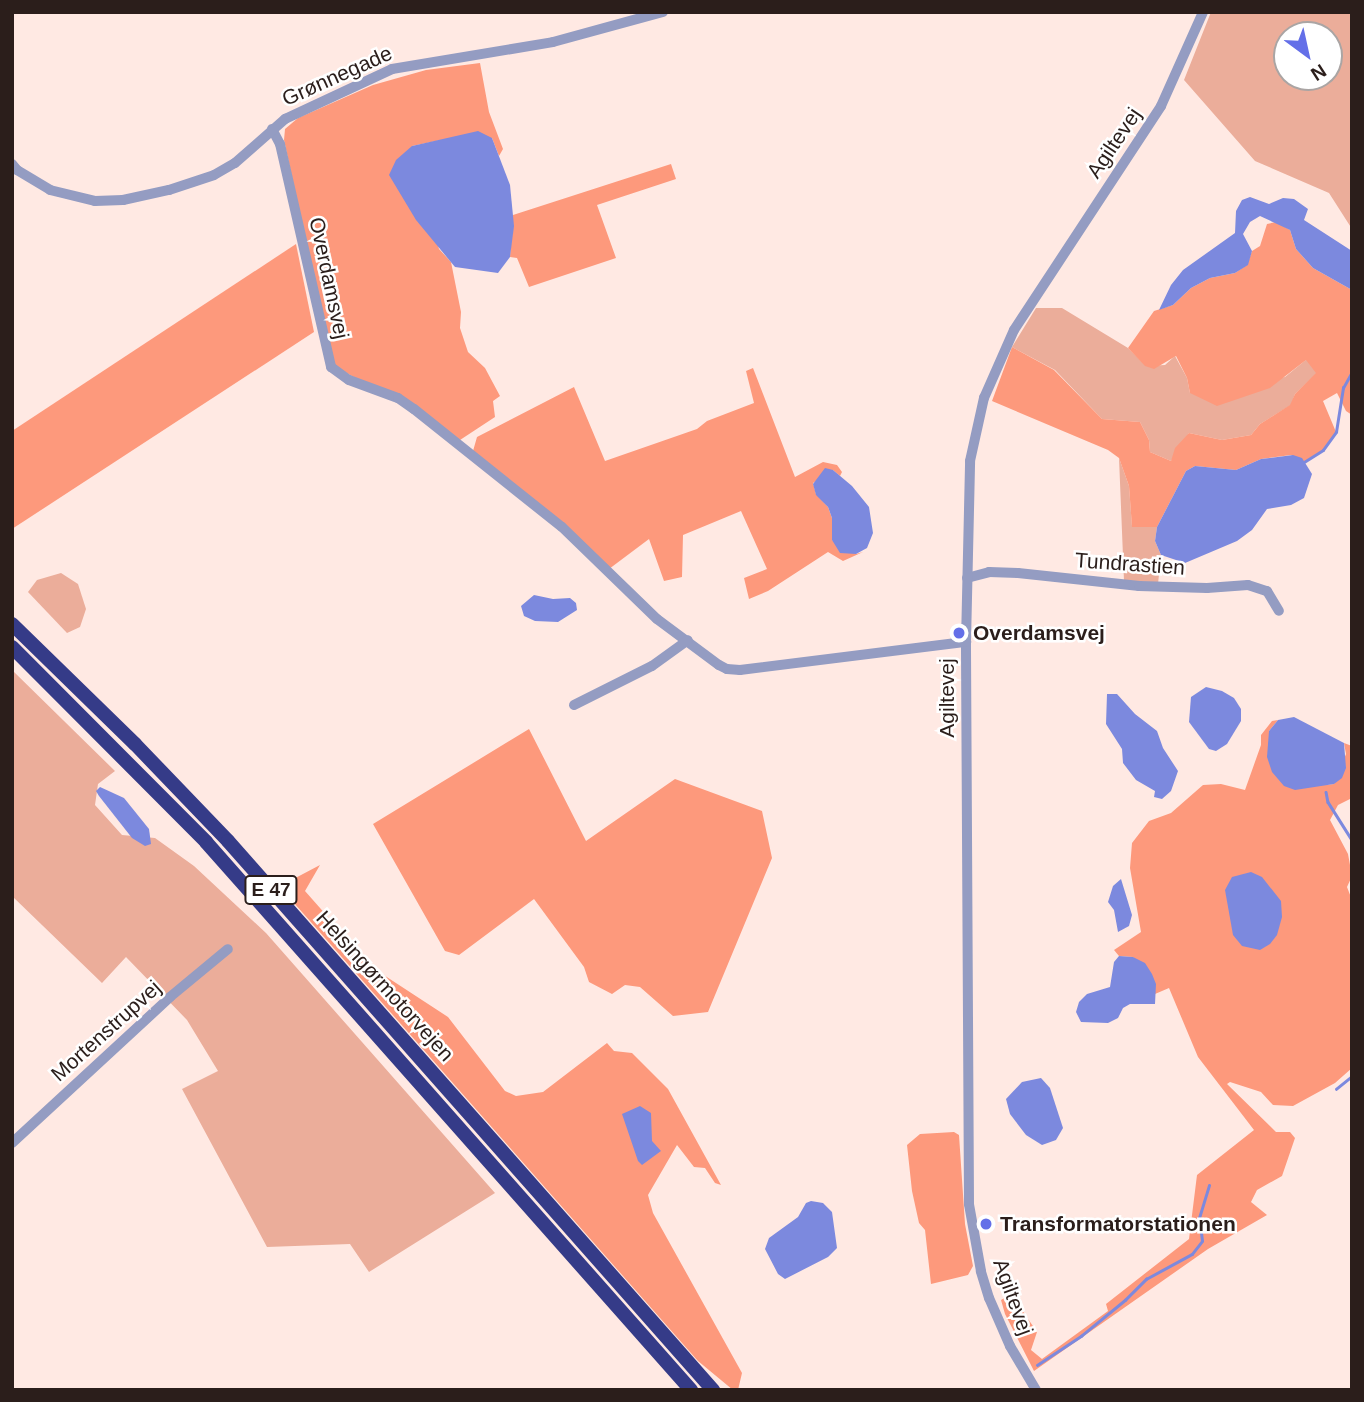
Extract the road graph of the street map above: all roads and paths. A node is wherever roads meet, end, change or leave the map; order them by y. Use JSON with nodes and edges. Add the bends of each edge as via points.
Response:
{"nodes":[{"id":1,"x":663,"y":12,"type":"edge"},
{"id":2,"x":1203,"y":12,"type":"edge"},
{"id":3,"x":272,"y":129,"type":"junction"},
{"id":4,"x":12,"y":164,"type":"edge"},
{"id":5,"x":967,"y":578,"type":"junction"},
{"id":6,"x":1279,"y":611,"type":"dead end"},
{"id":7,"x":12,"y":624,"type":"edge"},
{"id":8,"x":688,"y":640,"type":"junction"},
{"id":9,"x":966,"y":642,"type":"junction"},
{"id":10,"x":12,"y":647,"type":"edge"},
{"id":11,"x":573,"y":705,"type":"dead end"},
{"id":12,"x":228,"y":949,"type":"dead end"},
{"id":13,"x":12,"y":1143,"type":"edge"},
{"id":14,"x":691,"y":1390,"type":"edge"},
{"id":15,"x":713,"y":1390,"type":"edge"},
{"id":16,"x":1036,"y":1390,"type":"edge"}],
"edges":[{"from":1,"to":3,"type":"street","name":"Grønnegade","via":[[554,42],[392,69],[304,109]]},
{"from":2,"to":5,"type":"street","name":"Agiltevej","via":[[1161,106],[1036,293],[998,363],[984,398],[970,461]]},
{"from":3,"to":4,"type":"street","name":"Grønnegade","via":[[214,175],[122,200],[95,201],[50,190]]},
{"from":3,"to":8,"type":"street","name":"Overdamsvej","via":[[280,144],[331,367],[414,409],[562,527],[657,619]]},
{"from":5,"to":6,"type":"street","name":"Tundrastien","via":[[989,572],[1139,586],[1248,584],[1267,591]]},
{"from":5,"to":9,"type":"street","name":"Agiltevej"},
{"from":7,"to":15,"type":"highway","name":"Helsingørmotorvejen","number":"E 47","via":[[228,841]]},
{"from":8,"to":9,"type":"street","name":"Overdamsvej","via":[[727,670]]},
{"from":8,"to":11,"type":"street","via":[[652,666]]},
{"from":9,"to":16,"type":"street","name":"Agiltevej","via":[[969,1204],[989,1298]]},
{"from":10,"to":14,"type":"highway","name":"Helsingørmotorvejen","number":"E 47","via":[[206,842]]},
{"from":12,"to":13,"type":"street","name":"Mortenstrupvej"}]}
